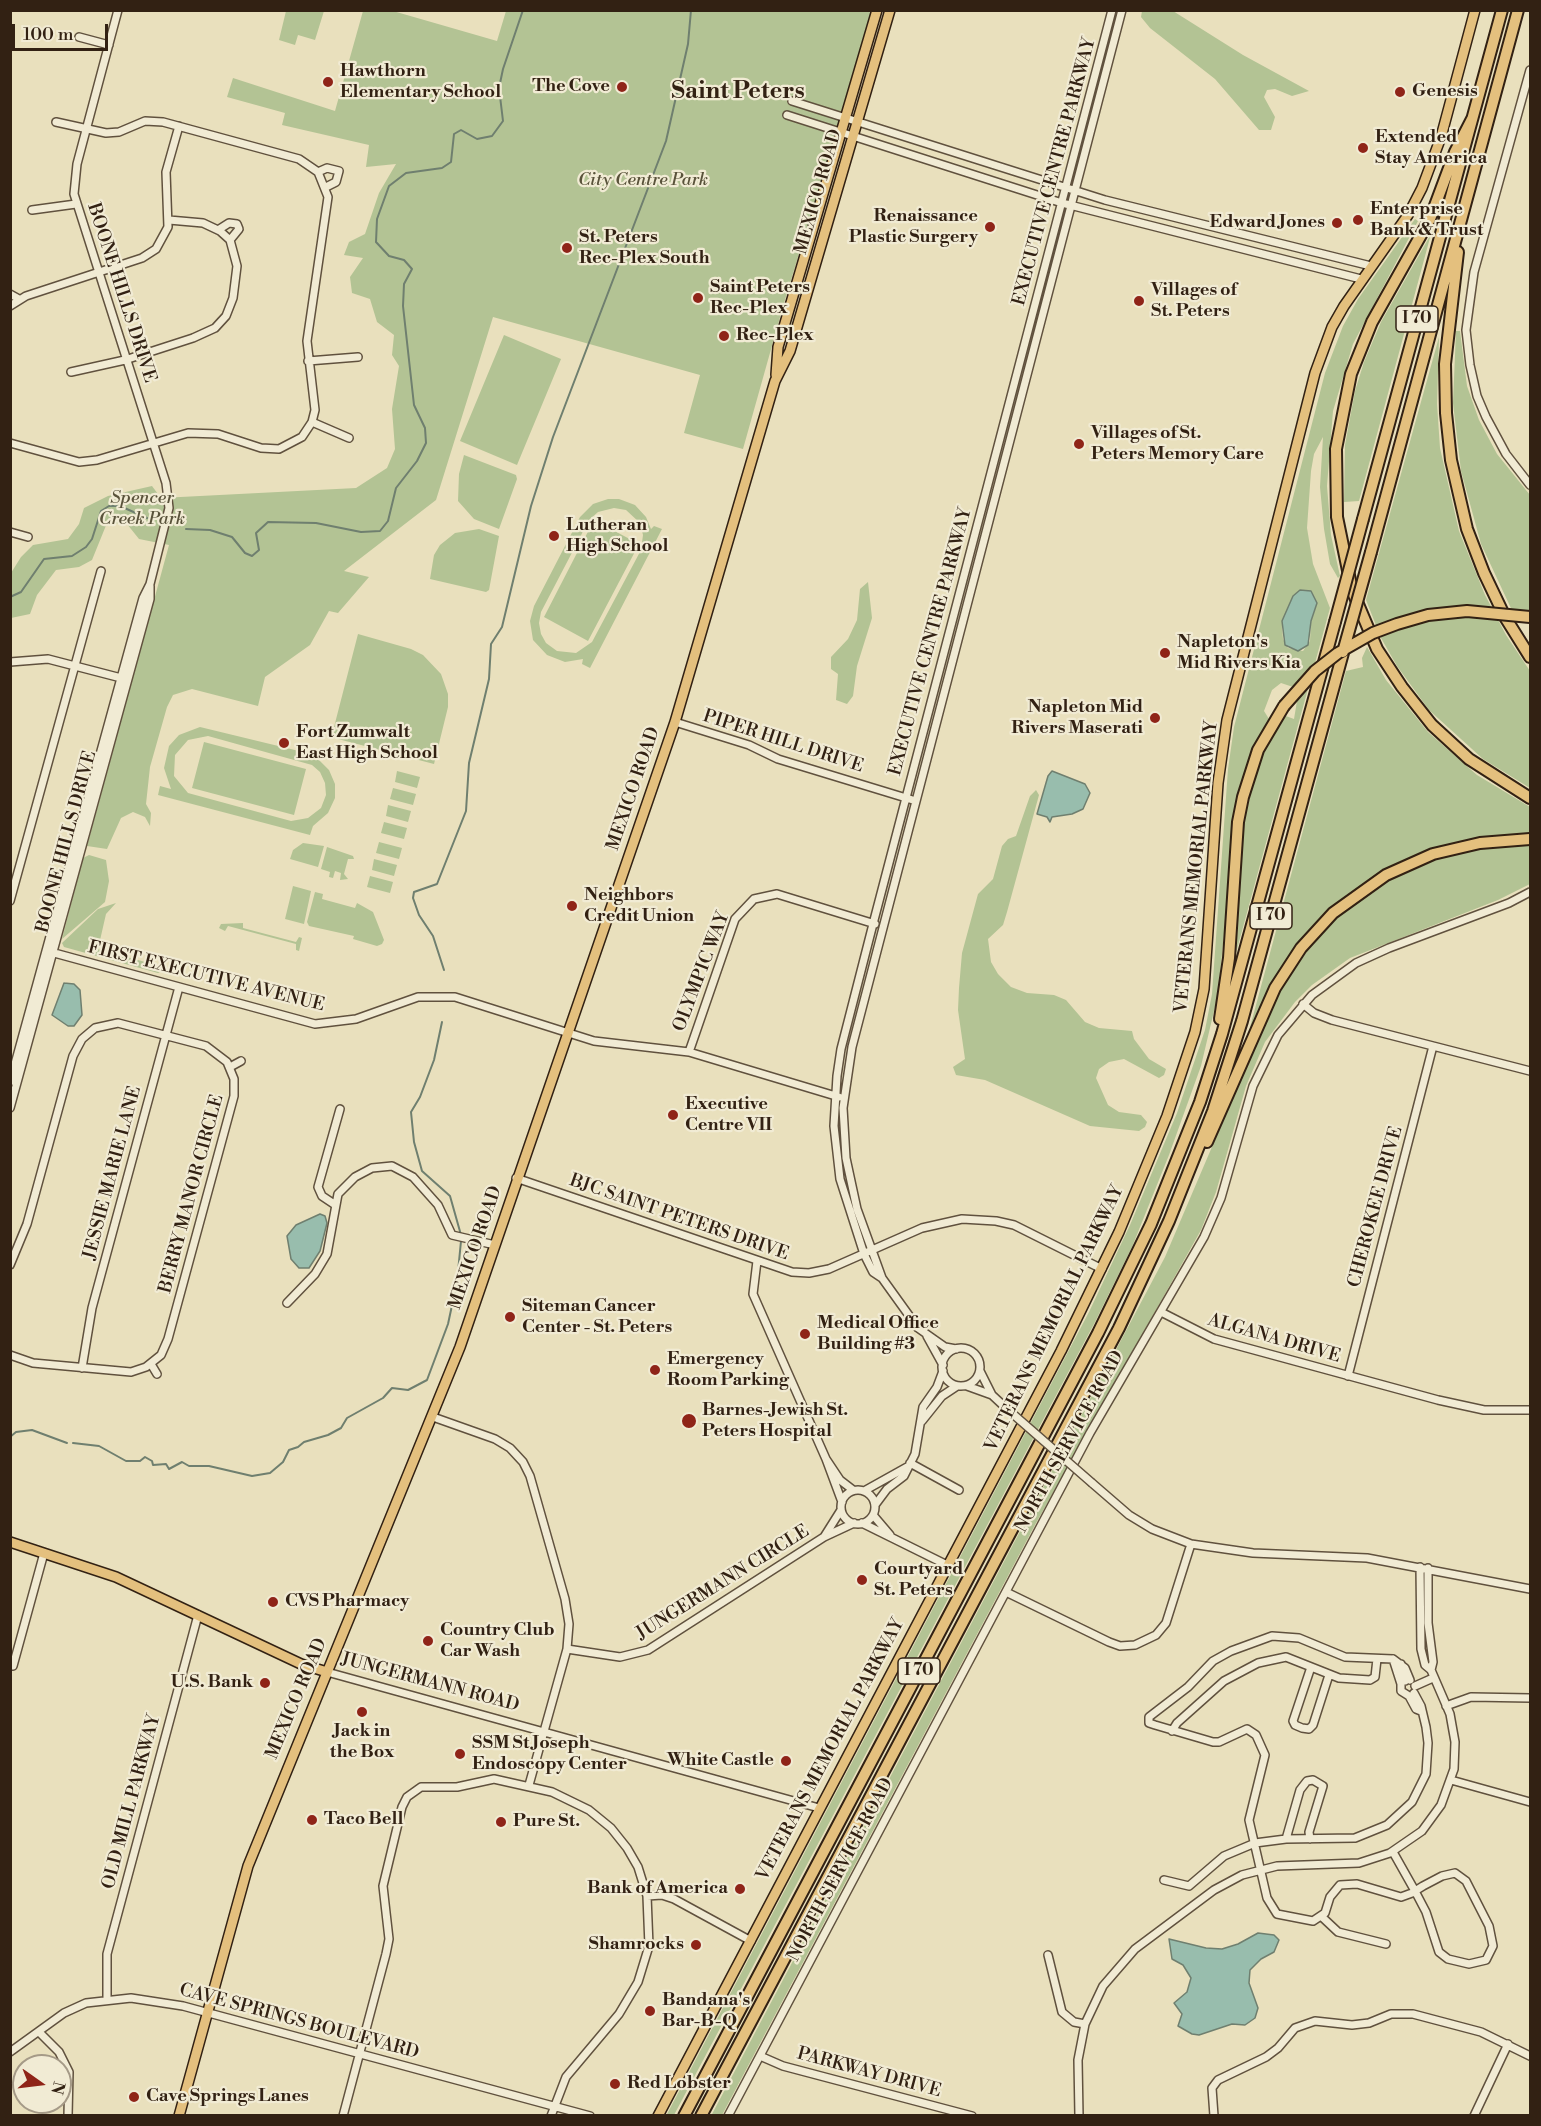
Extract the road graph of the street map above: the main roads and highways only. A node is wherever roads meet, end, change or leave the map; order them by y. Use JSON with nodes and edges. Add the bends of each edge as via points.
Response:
{"nodes":[{"id":1,"x":877,"y":10,"type":"edge"},
{"id":2,"x":890,"y":10,"type":"edge"},
{"id":3,"x":1475,"y":10,"type":"edge"},
{"id":4,"x":1502,"y":10,"type":"edge"},
{"id":5,"x":1518,"y":10,"type":"edge"},
{"id":6,"x":1472,"y":119,"type":"junction"},
{"id":7,"x":1462,"y":219,"type":"junction"},
{"id":8,"x":775,"y":381,"type":"junction"},
{"id":9,"x":1530,"y":617,"type":"edge"},
{"id":10,"x":1530,"y":657,"type":"edge"},
{"id":11,"x":1530,"y":798,"type":"edge"},
{"id":12,"x":1530,"y":839,"type":"edge"},
{"id":13,"x":1215,"y":1054,"type":"junction"},
{"id":14,"x":1188,"y":1176,"type":"junction"},
{"id":15,"x":10,"y":1542,"type":"edge"},
{"id":16,"x":327,"y":1672,"type":"junction"},
{"id":17,"x":179,"y":2115,"type":"edge"},
{"id":18,"x":658,"y":2115,"type":"edge"},
{"id":19,"x":684,"y":2115,"type":"edge"},
{"id":20,"x":701,"y":2115,"type":"edge"}],
"edges":[{"from":1,"to":8,"type":"main road","name":"MEXICO ROAD","via":[[778,347]]},
{"from":2,"to":8,"type":"main road","name":"MEXICO ROAD","via":[[790,351]]},
{"from":3,"to":18,"type":"main road","name":"VETERANS MEMORIAL PARKWAY","via":[[1432,166],[1408,215],[1332,327],[1315,373],[1227,720],[1218,783],[1204,989],[1198,1023],[1167,1116],[1102,1269]]},
{"from":4,"to":6,"type":"highway","number":"I 70"},
{"from":5,"to":7,"type":"highway","number":"I 70"},
{"from":6,"to":11,"type":"highway","via":[[1430,219],[1372,321],[1351,374],[1336,449],[1337,517],[1346,571],[1359,610],[1377,649],[1402,687],[1432,725],[1469,759]]},
{"from":6,"to":13,"type":"highway","number":"I 70","bridge":true},
{"from":7,"to":10,"type":"highway","via":[[1445,364],[1451,460],[1467,529],[1484,573]]},
{"from":7,"to":14,"type":"highway","number":"I 70","bridge":true,"via":[[1242,1021]]},
{"from":8,"to":16,"type":"main road","name":"MEXICO ROAD","via":[[675,722],[495,1245],[433,1417]]},
{"from":9,"to":13,"type":"highway","bridge":true,"via":[[1467,611],[1428,615],[1397,624],[1359,640],[1326,662],[1284,706],[1258,750],[1242,797],[1229,958]]},
{"from":12,"to":14,"type":"highway","via":[[1480,843],[1433,854],[1386,875],[1333,913],[1301,948],[1278,982],[1214,1130]]},
{"from":13,"to":19,"type":"highway","number":"I 70","via":[[1173,1172],[1121,1288]]},
{"from":14,"to":20,"type":"highway","number":"I 70","via":[[1119,1328]]},
{"from":15,"to":16,"type":"main road","name":"JUNGERMANN ROAD","via":[[116,1577],[301,1664]]},
{"from":16,"to":17,"type":"main road","name":"MEXICO ROAD","via":[[248,1866]]}]}
